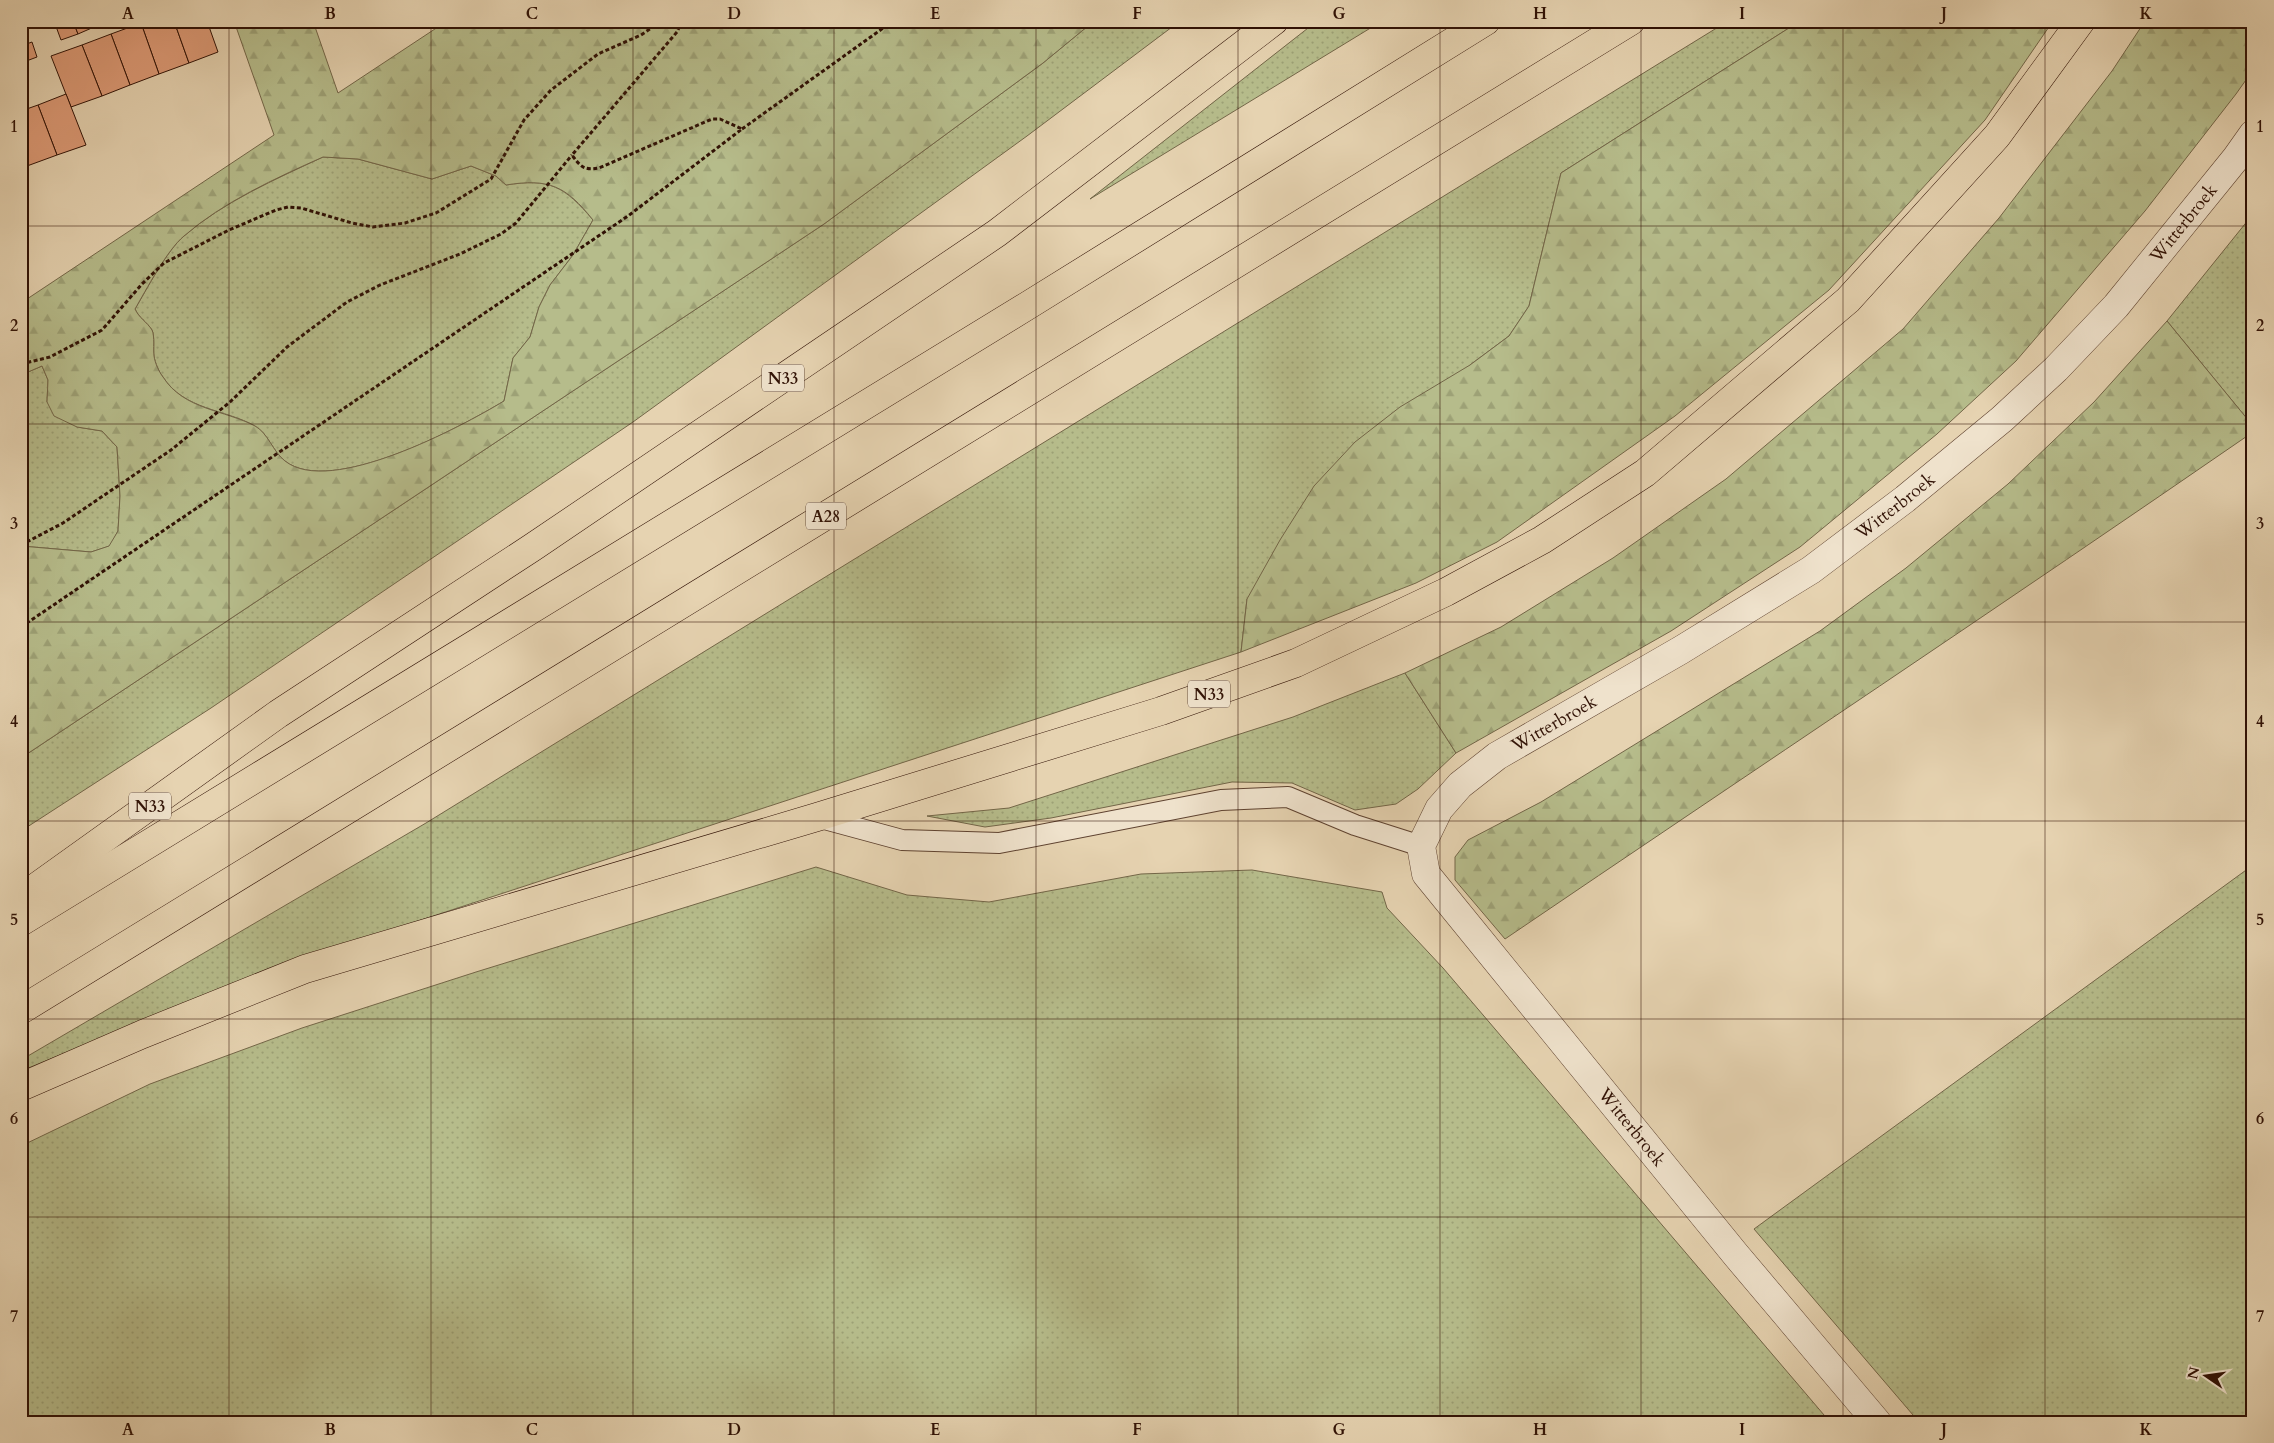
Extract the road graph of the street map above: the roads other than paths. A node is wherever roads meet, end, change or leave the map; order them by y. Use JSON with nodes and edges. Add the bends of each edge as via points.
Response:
{"nodes":[{"id":1,"x":1274,"y":21,"type":"edge"},
{"id":2,"x":1486,"y":21,"type":"edge"},
{"id":3,"x":1632,"y":21,"type":"edge"},
{"id":4,"x":2081,"y":21,"type":"edge"},
{"id":5,"x":2253,"y":134,"type":"edge"},
{"id":6,"x":817,"y":816,"type":"junction"},
{"id":7,"x":1421,"y":846,"type":"junction"},
{"id":8,"x":21,"y":898,"type":"edge"},
{"id":9,"x":21,"y":922,"type":"edge"},
{"id":10,"x":21,"y":1010,"type":"edge"},
{"id":11,"x":21,"y":1087,"type":"edge"},
{"id":12,"x":1877,"y":1422,"type":"edge"}],
"edges":[{"from":1,"to":8,"type":"highway","number":"N33","via":[[997,233],[525,552],[278,714]]},
{"from":2,"to":9,"type":"highway","via":[[1028,306]]},
{"from":3,"to":10,"type":"highway","number":"A28"},
{"from":4,"to":6,"type":"highway","number":"N33","via":[[1997,136],[1848,300],[1645,473],[1542,540],[1446,592],[1296,663],[1161,711]]},
{"from":5,"to":7,"type":"street","name":"Witterbroek","via":[[2116,306],[2056,369],[2002,419],[1905,499],[1811,570],[1681,650],[1496,756],[1460,785],[1439,809]]},
{"from":6,"to":7,"type":"lane","via":[[902,840],[999,843],[1221,800],[1288,797],[1355,825]]},
{"from":6,"to":11,"type":"highway","number":"N33","via":[[305,969]]},
{"from":7,"to":12,"type":"street","name":"Witterbroek","via":[[1426,874],[1736,1255]]}]}
